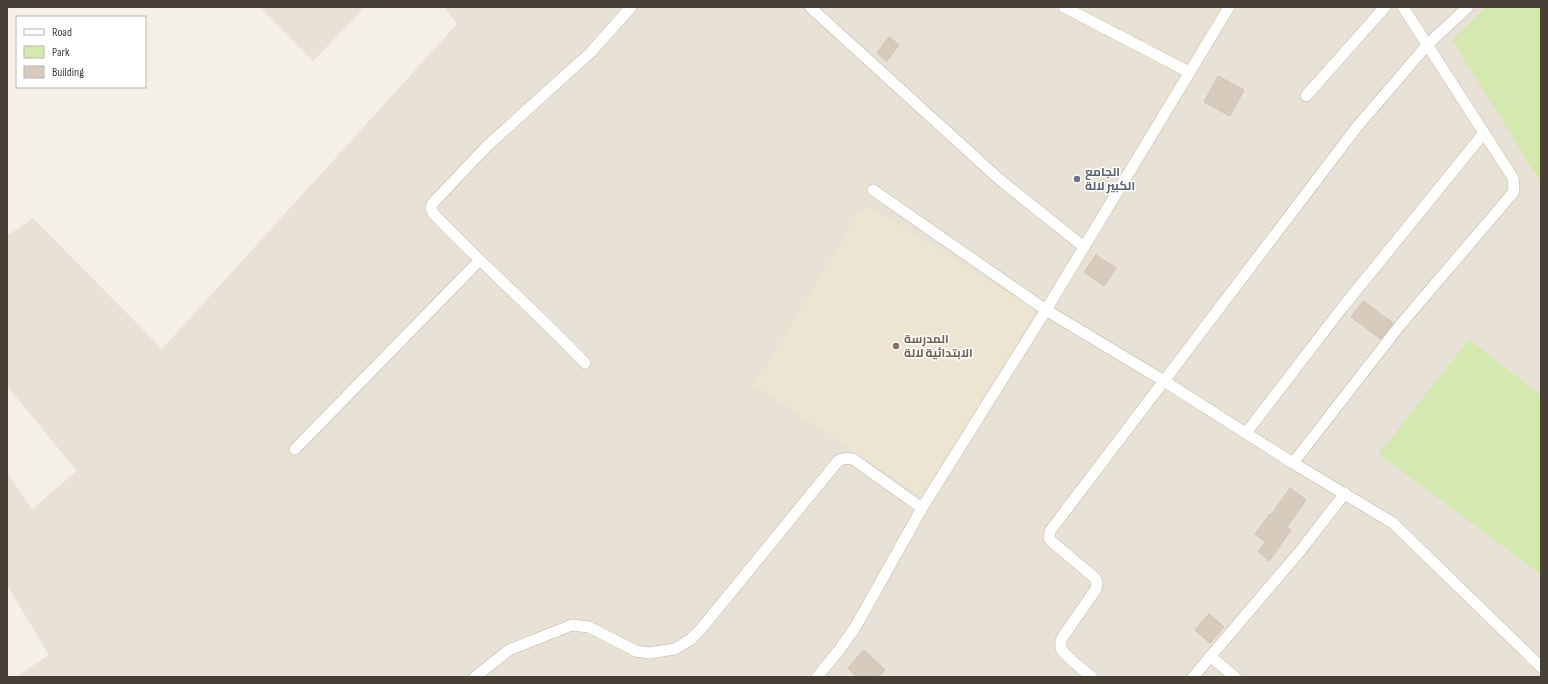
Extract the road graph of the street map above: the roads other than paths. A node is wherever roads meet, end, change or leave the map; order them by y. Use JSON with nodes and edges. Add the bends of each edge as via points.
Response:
{"nodes":[{"id":1,"x":631,"y":7,"type":"edge"},
{"id":2,"x":810,"y":7,"type":"edge"},
{"id":3,"x":1064,"y":7,"type":"edge"},
{"id":4,"x":1229,"y":7,"type":"edge"},
{"id":5,"x":1385,"y":7,"type":"edge"},
{"id":6,"x":1403,"y":7,"type":"edge"},
{"id":7,"x":1468,"y":7,"type":"edge"},
{"id":8,"x":1428,"y":44,"type":"junction"},
{"id":9,"x":1188,"y":72,"type":"junction"},
{"id":10,"x":1306,"y":96,"type":"dead end"},
{"id":11,"x":1484,"y":133,"type":"junction"},
{"id":12,"x":873,"y":190,"type":"dead end"},
{"id":13,"x":1084,"y":247,"type":"junction"},
{"id":14,"x":480,"y":261,"type":"junction"},
{"id":15,"x":1046,"y":310,"type":"junction"},
{"id":16,"x":585,"y":363,"type":"dead end"},
{"id":17,"x":1164,"y":381,"type":"junction"},
{"id":18,"x":1246,"y":433,"type":"junction"},
{"id":19,"x":295,"y":449,"type":"dead end"},
{"id":20,"x":1293,"y":463,"type":"junction"},
{"id":21,"x":1345,"y":493,"type":"junction"},
{"id":22,"x":922,"y":508,"type":"junction"},
{"id":23,"x":1210,"y":656,"type":"junction"},
{"id":24,"x":1541,"y":667,"type":"edge"},
{"id":25,"x":1085,"y":675,"type":"edge"},
{"id":26,"x":475,"y":677,"type":"edge"},
{"id":27,"x":817,"y":677,"type":"edge"},
{"id":28,"x":1193,"y":677,"type":"edge"},
{"id":29,"x":1234,"y":677,"type":"edge"}],
"edges":[{"from":1,"to":14,"type":"street","via":[[591,52],[487,146],[432,204],[433,214]]},
{"from":2,"to":13,"type":"street","via":[[999,179]]},
{"from":3,"to":9,"type":"street"},
{"from":4,"to":9,"type":"street"},
{"from":5,"to":10,"type":"street"},
{"from":6,"to":8,"type":"street"},
{"from":7,"to":8,"type":"street"},
{"from":8,"to":11,"type":"street"},
{"from":8,"to":17,"type":"street","via":[[1356,128]]},
{"from":9,"to":13,"type":"street"},
{"from":11,"to":18,"type":"street","via":[[1342,308]]},
{"from":11,"to":20,"type":"street","via":[[1513,178],[1512,194],[1401,324]]},
{"from":12,"to":15,"type":"street"},
{"from":13,"to":15,"type":"street"},
{"from":14,"to":16,"type":"street"},
{"from":14,"to":19,"type":"street"},
{"from":15,"to":17,"type":"street"},
{"from":15,"to":22,"type":"street"},
{"from":17,"to":18,"type":"street"},
{"from":17,"to":25,"type":"street","via":[[1050,531],[1051,541],[1098,582],[1061,642],[1063,651]]},
{"from":18,"to":20,"type":"street"},
{"from":20,"to":21,"type":"street"},
{"from":21,"to":23,"type":"street","via":[[1302,550]]},
{"from":21,"to":24,"type":"street","via":[[1393,523]]},
{"from":22,"to":26,"type":"street","via":[[853,459],[842,458],[701,629],[683,645],[661,652],[636,651],[589,627],[572,625],[509,650]]},
{"from":22,"to":27,"type":"street","via":[[856,626]]},
{"from":23,"to":28,"type":"street"},
{"from":23,"to":29,"type":"street"}]}
